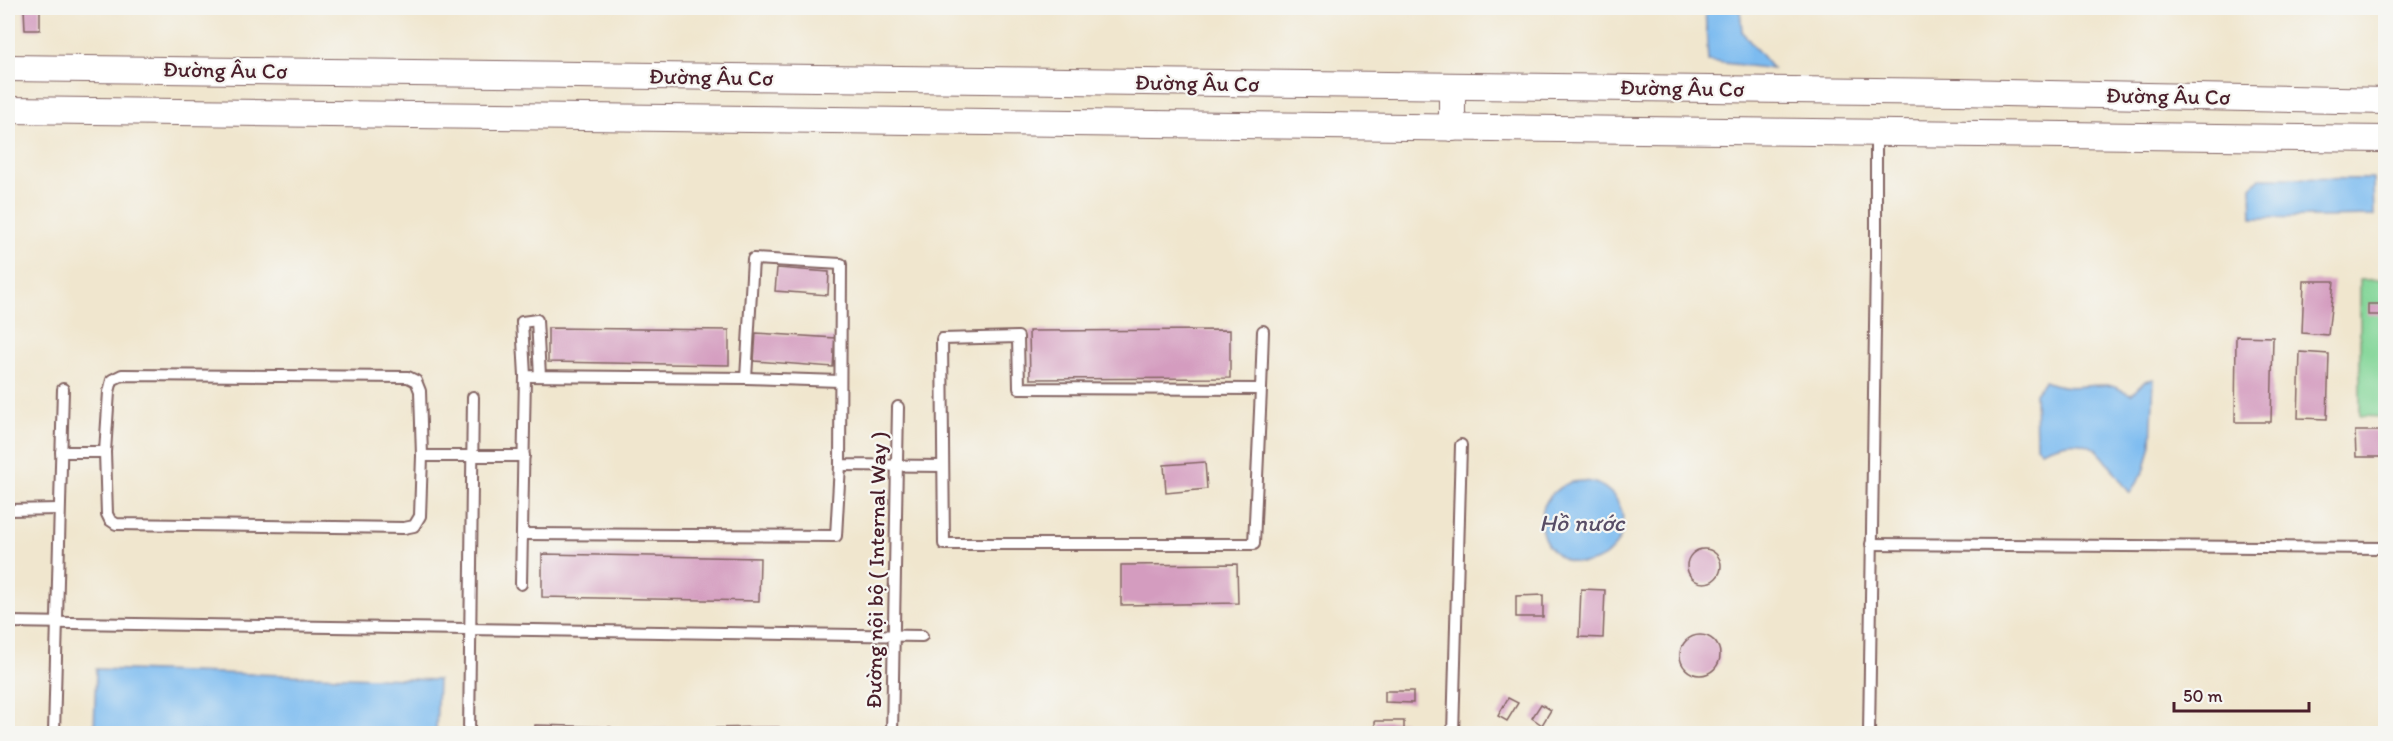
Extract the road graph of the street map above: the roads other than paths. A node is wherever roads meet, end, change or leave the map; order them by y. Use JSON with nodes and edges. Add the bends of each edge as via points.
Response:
{"nodes":[{"id":1,"x":8,"y":68,"type":"edge"},
{"id":2,"x":1452,"y":86,"type":"junction"},
{"id":3,"x":2385,"y":100,"type":"edge"},
{"id":4,"x":8,"y":110,"type":"edge"},
{"id":5,"x":1452,"y":128,"type":"junction"},
{"id":6,"x":1876,"y":132,"type":"junction"},
{"id":7,"x":2385,"y":139,"type":"edge"},
{"id":8,"x":1263,"y":331,"type":"dead end"},
{"id":9,"x":525,"y":376,"type":"junction"},
{"id":10,"x":540,"y":376,"type":"junction"},
{"id":11,"x":746,"y":378,"type":"junction"},
{"id":12,"x":840,"y":381,"type":"junction"},
{"id":13,"x":63,"y":389,"type":"dead end"},
{"id":14,"x":1261,"y":389,"type":"junction"},
{"id":15,"x":473,"y":397,"type":"dead end"},
{"id":16,"x":898,"y":407,"type":"dead end"},
{"id":17,"x":1461,"y":445,"type":"dead end"},
{"id":18,"x":61,"y":452,"type":"junction"},
{"id":19,"x":105,"y":452,"type":"junction"},
{"id":20,"x":422,"y":456,"type":"junction"},
{"id":21,"x":524,"y":456,"type":"junction"},
{"id":22,"x":472,"y":457,"type":"junction"},
{"id":23,"x":840,"y":465,"type":"junction"},
{"id":24,"x":897,"y":466,"type":"junction"},
{"id":25,"x":943,"y":466,"type":"junction"},
{"id":26,"x":59,"y":509,"type":"junction"},
{"id":27,"x":8,"y":510,"type":"edge"},
{"id":28,"x":522,"y":534,"type":"junction"},
{"id":29,"x":1871,"y":544,"type":"junction"},
{"id":30,"x":2385,"y":548,"type":"edge"},
{"id":31,"x":521,"y":584,"type":"dead end"},
{"id":32,"x":8,"y":622,"type":"edge"},
{"id":33,"x":56,"y":622,"type":"junction"},
{"id":34,"x":471,"y":629,"type":"junction"},
{"id":35,"x":894,"y":636,"type":"junction"},
{"id":36,"x":922,"y":636,"type":"dead end"},
{"id":37,"x":54,"y":734,"type":"edge"},
{"id":38,"x":470,"y":734,"type":"edge"},
{"id":39,"x":892,"y":734,"type":"edge"},
{"id":40,"x":1453,"y":734,"type":"edge"},
{"id":41,"x":1869,"y":734,"type":"edge"}],
"edges":[{"from":1,"to":2,"type":"street","name":"Đường Âu Cơ"},
{"from":2,"to":3,"type":"street","name":"Đường Âu Cơ"},
{"from":2,"to":5,"type":"street"},
{"from":4,"to":5,"type":"street","name":"Đường Âu Cơ","via":[[476,119]]},
{"from":5,"to":6,"type":"street","name":"Đường Âu Cơ"},
{"from":6,"to":7,"type":"street","name":"Đường Âu Cơ"},
{"from":6,"to":29,"type":"lane"},
{"from":8,"to":14,"type":"lane"},
{"from":9,"to":10,"type":"lane"},
{"from":9,"to":10,"type":"lane","via":[[522,322],[537,320]]},
{"from":9,"to":21,"type":"lane"},
{"from":10,"to":11,"type":"lane"},
{"from":11,"to":12,"type":"lane"},
{"from":11,"to":12,"type":"lane","via":[[753,259],[840,264]]},
{"from":12,"to":23,"type":"lane"},
{"from":13,"to":18,"type":"lane"},
{"from":14,"to":25,"type":"lane","via":[[1019,388],[1018,337],[942,339]]},
{"from":14,"to":25,"type":"lane","via":[[1254,544],[944,544]]},
{"from":15,"to":22,"type":"lane"},
{"from":16,"to":24,"type":"lane","name":"Đường nội bộ ( Internal Way )"},
{"from":17,"to":40,"type":"lane"},
{"from":18,"to":19,"type":"lane"},
{"from":18,"to":26,"type":"lane"},
{"from":19,"to":20,"type":"lane","via":[[107,513],[116,524],[404,528],[414,526],[420,516]]},
{"from":19,"to":20,"type":"lane","via":[[109,392],[112,380],[122,375],[408,377],[416,381],[420,391]]},
{"from":20,"to":22,"type":"lane"},
{"from":21,"to":22,"type":"lane"},
{"from":21,"to":28,"type":"lane"},
{"from":22,"to":34,"type":"lane"},
{"from":23,"to":24,"type":"lane"},
{"from":23,"to":28,"type":"lane","via":[[836,536]]},
{"from":24,"to":25,"type":"lane"},
{"from":24,"to":35,"type":"lane","name":"Đường nội bộ ( Internal Way )"},
{"from":26,"to":27,"type":"lane"},
{"from":26,"to":33,"type":"lane"},
{"from":28,"to":31,"type":"lane"},
{"from":29,"to":30,"type":"lane"},
{"from":29,"to":41,"type":"lane"},
{"from":32,"to":33,"type":"lane"},
{"from":33,"to":34,"type":"lane"},
{"from":33,"to":37,"type":"lane"},
{"from":34,"to":35,"type":"lane"},
{"from":34,"to":38,"type":"lane"},
{"from":35,"to":36,"type":"lane"},
{"from":35,"to":39,"type":"lane","name":"Đường nội bộ ( Internal Way )"}]}
